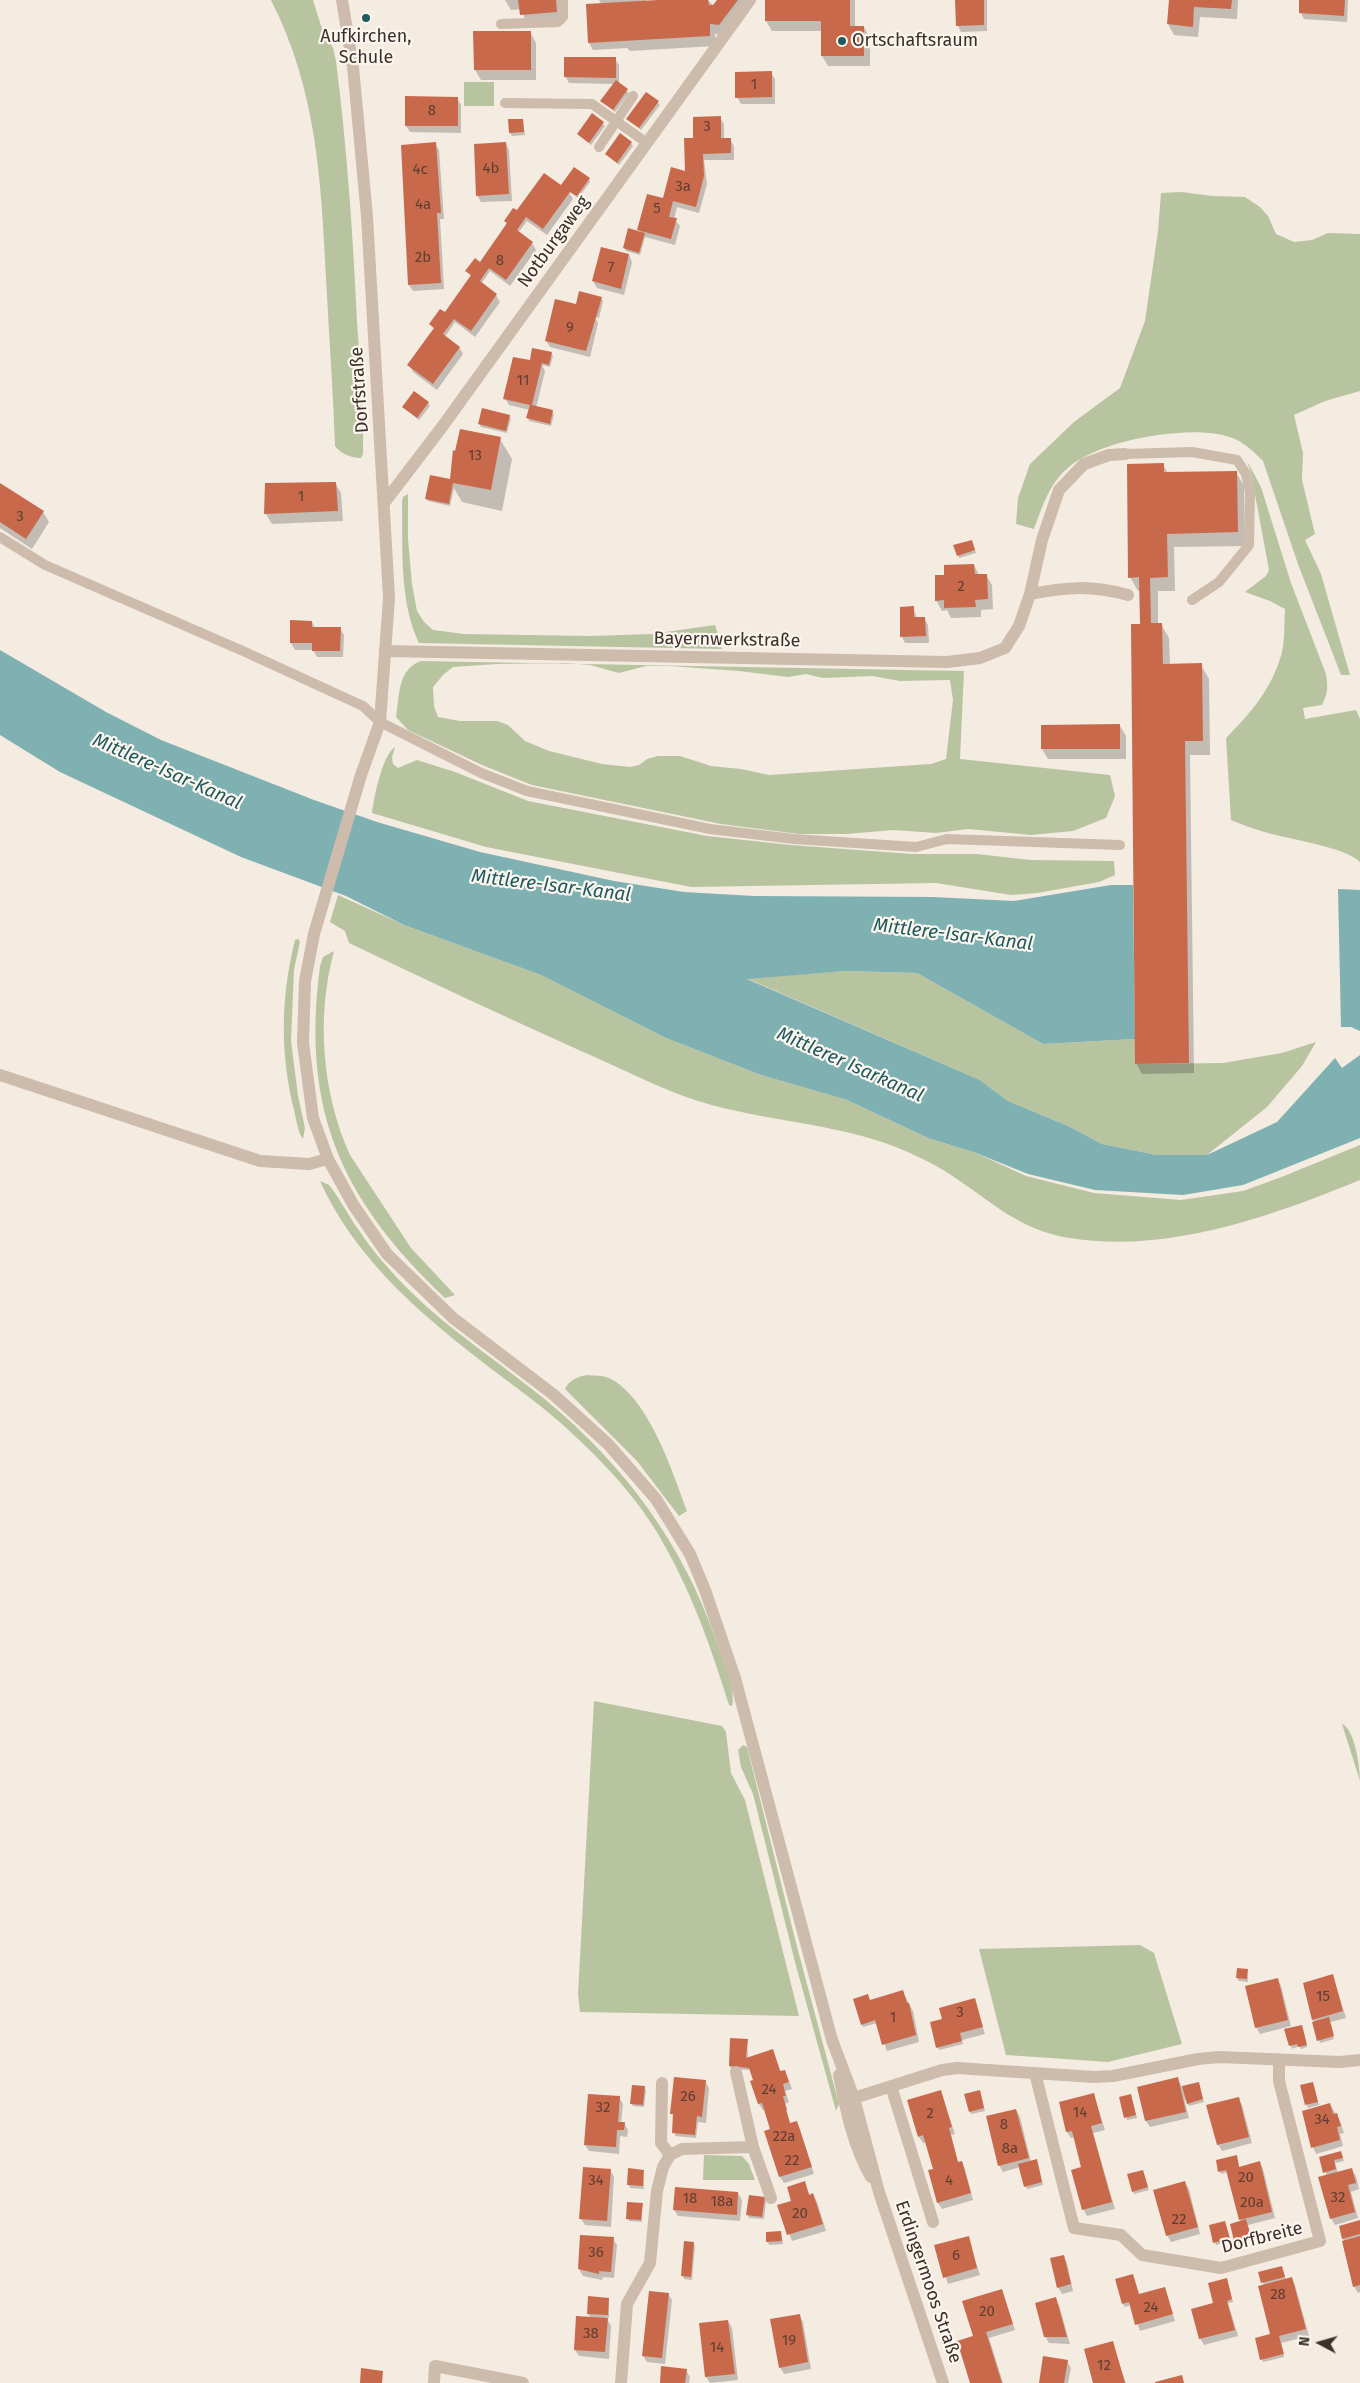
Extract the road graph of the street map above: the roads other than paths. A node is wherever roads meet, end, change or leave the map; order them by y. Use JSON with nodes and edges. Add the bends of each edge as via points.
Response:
{"nodes":[{"id":1,"x":342,"y":0,"type":"edge"},
{"id":2,"x":563,"y":0,"type":"edge"},
{"id":3,"x":750,"y":0,"type":"edge"},
{"id":4,"x":501,"y":24,"type":"dead end"},
{"id":5,"x":633,"y":96,"type":"dead end"},
{"id":6,"x":505,"y":103,"type":"dead end"},
{"id":7,"x":616,"y":120,"type":"junction"},
{"id":8,"x":647,"y":143,"type":"junction"},
{"id":9,"x":598,"y":147,"type":"dead end"},
{"id":10,"x":1125,"y":454,"type":"joint"},
{"id":11,"x":384,"y":502,"type":"junction"},
{"id":12,"x":0,"y":537,"type":"edge"},
{"id":13,"x":1030,"y":594,"type":"junction"},
{"id":14,"x":1128,"y":595,"type":"dead end"},
{"id":15,"x":1192,"y":600,"type":"dead end"},
{"id":16,"x":385,"y":651,"type":"junction"},
{"id":17,"x":380,"y":722,"type":"junction"},
{"id":18,"x":1120,"y":845,"type":"dead end"},
{"id":19,"x":0,"y":1075,"type":"edge"},
{"id":20,"x":328,"y":1159,"type":"junction"},
{"id":21,"x":832,"y":2040,"type":"junction"},
{"id":22,"x":1279,"y":2059,"type":"junction"},
{"id":23,"x":1360,"y":2060,"type":"edge"},
{"id":24,"x":736,"y":2072,"type":"dead end"},
{"id":25,"x":1035,"y":2073,"type":"junction"},
{"id":26,"x":662,"y":2083,"type":"dead end"},
{"id":27,"x":891,"y":2086,"type":"junction"},
{"id":28,"x":854,"y":2098,"type":"junction"},
{"id":29,"x":753,"y":2147,"type":"junction"},
{"id":30,"x":670,"y":2155,"type":"junction"},
{"id":31,"x":879,"y":2192,"type":"junction"},
{"id":32,"x":771,"y":2198,"type":"dead end"},
{"id":33,"x":933,"y":2222,"type":"dead end"},
{"id":34,"x":434,"y":2383,"type":"edge"},
{"id":35,"x":524,"y":2383,"type":"edge"},
{"id":36,"x":621,"y":2383,"type":"edge"},
{"id":37,"x":943,"y":2383,"type":"edge"}],
"edges":[{"from":1,"to":11,"type":"street","name":"Dorfstraße","via":[[353,66],[367,216]]},
{"from":2,"to":4,"type":"lane","via":[[563,17],[558,22]]},
{"from":3,"to":8,"type":"street","name":"Notburgaweg"},
{"from":5,"to":7,"type":"lane"},
{"from":6,"to":7,"type":"lane","via":[[592,104]]},
{"from":7,"to":8,"type":"lane"},
{"from":7,"to":9,"type":"lane"},
{"from":8,"to":11,"type":"street","name":"Notburgaweg","via":[[442,428]]},
{"from":10,"to":13,"type":"street","name":"Bayernwerkstraße","via":[[1109,455],[1084,464],[1059,490],[1042,540]]},
{"from":10,"to":15,"type":"lane","via":[[1192,452],[1237,460],[1246,474],[1250,493],[1249,545],[1219,582]]},
{"from":11,"to":16,"type":"street","name":"Dorfstraße","via":[[389,598]]},
{"from":12,"to":17,"type":"lane","via":[[44,565],[363,706]]},
{"from":13,"to":14,"type":"street","via":[[1074,587],[1102,588]]},
{"from":13,"to":16,"type":"street","name":"Bayernwerkstraße","via":[[1019,626],[1005,648],[980,658],[947,662]]},
{"from":16,"to":17,"type":"street","name":"Dorfstraße"},
{"from":17,"to":18,"type":"lane","via":[[481,773],[527,792],[710,829],[794,839],[916,847],[947,839]]},
{"from":17,"to":20,"type":"street","name":"Dorfstraße","via":[[319,916],[305,980],[303,1043],[313,1118]]},
{"from":19,"to":20,"type":"street","via":[[260,1161],[309,1164]]},
{"from":20,"to":21,"type":"street","name":"Erdingermoos Straße","via":[[354,1206],[387,1254],[453,1318],[554,1396],[608,1444],[656,1499],[690,1554],[735,1678]]},
{"from":21,"to":28,"type":"street","name":"Erdingermoos Straße"},
{"from":21,"to":31,"type":"street","name":"Erdingermoos Straße","via":[[845,2106],[859,2153]]},
{"from":22,"to":23,"type":"street"},
{"from":22,"to":25,"type":"street","via":[[1198,2059],[1113,2076]]},
{"from":22,"to":25,"type":"street","name":"Dorfbreite","via":[[1280,2081],[1320,2241],[1221,2268],[1142,2255],[1121,2235],[1074,2228]]},
{"from":24,"to":29,"type":"street"},
{"from":25,"to":27,"type":"street","via":[[957,2068]]},
{"from":26,"to":30,"type":"street","via":[[660,2143]]},
{"from":27,"to":28,"type":"street"},
{"from":27,"to":33,"type":"street"},
{"from":28,"to":31,"type":"street","name":"Erdingermoos Straße"},
{"from":29,"to":30,"type":"street","via":[[682,2149]]},
{"from":29,"to":32,"type":"street"},
{"from":30,"to":36,"type":"street","via":[[657,2190],[650,2263],[627,2304]]},
{"from":31,"to":37,"type":"street","name":"Erdingermoos Straße"},
{"from":34,"to":35,"type":"street","via":[[435,2366]]}]}
